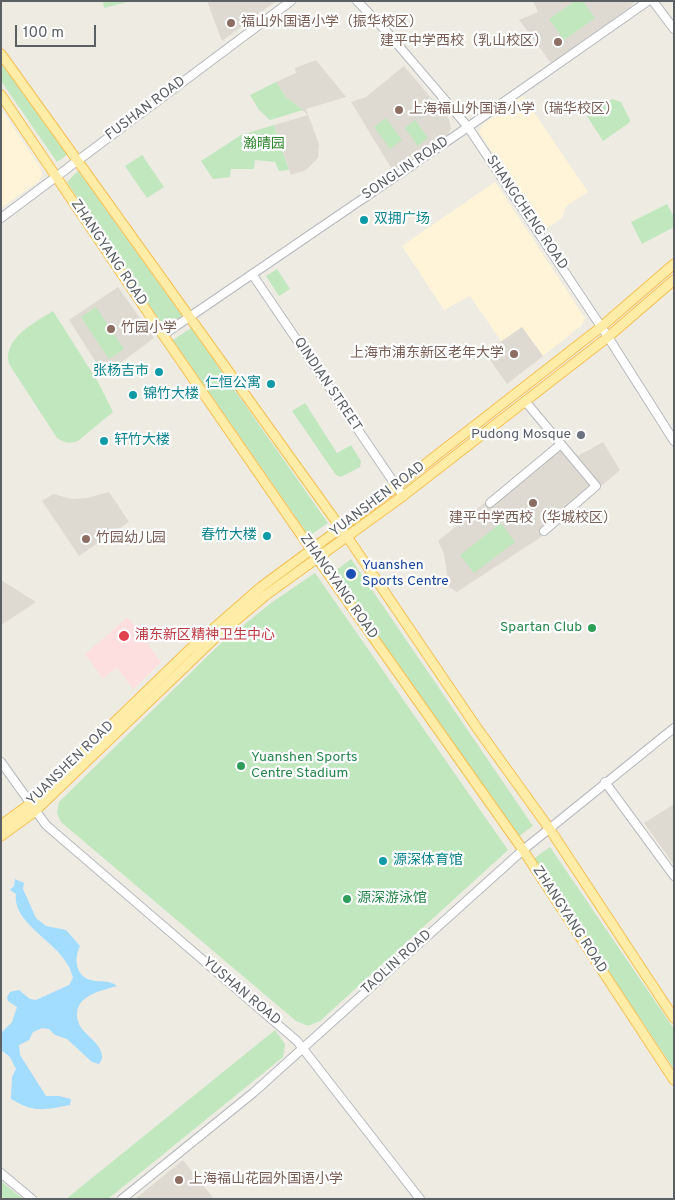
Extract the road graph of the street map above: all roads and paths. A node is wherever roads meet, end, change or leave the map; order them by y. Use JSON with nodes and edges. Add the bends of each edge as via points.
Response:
{"nodes":[{"id":1,"x":291,"y":1,"type":"edge"},
{"id":2,"x":357,"y":1,"type":"edge"},
{"id":3,"x":648,"y":1,"type":"edge"},
{"id":4,"x":653,"y":1,"type":"edge"},
{"id":5,"x":674,"y":29,"type":"edge"},
{"id":6,"x":1,"y":54,"type":"edge"},
{"id":7,"x":1,"y":95,"type":"edge"},
{"id":8,"x":468,"y":127,"type":"junction"},
{"id":9,"x":78,"y":161,"type":"junction"},
{"id":10,"x":58,"y":177,"type":"junction"},
{"id":11,"x":1,"y":218,"type":"edge"},
{"id":12,"x":674,"y":264,"type":"edge"},
{"id":13,"x":252,"y":274,"type":"junction"},
{"id":14,"x":674,"y":280,"type":"edge"},
{"id":15,"x":190,"y":317,"type":"junction"},
{"id":16,"x":601,"y":327,"type":"junction"},
{"id":17,"x":163,"y":335,"type":"junction"},
{"id":18,"x":608,"y":337,"type":"junction"},
{"id":19,"x":525,"y":401,"type":"junction"},
{"id":20,"x":674,"y":441,"type":"edge"},
{"id":21,"x":561,"y":444,"type":"junction"},
{"id":22,"x":397,"y":486,"type":"junction"},
{"id":23,"x":403,"y":496,"type":"junction"},
{"id":24,"x":490,"y":503,"type":"dead end"},
{"id":25,"x":341,"y":528,"type":"junction"},
{"id":26,"x":544,"y":531,"type":"dead end"},
{"id":27,"x":348,"y":538,"type":"junction"},
{"id":28,"x":314,"y":554,"type":"junction"},
{"id":29,"x":674,"y":728,"type":"edge"},
{"id":30,"x":1,"y":762,"type":"edge"},
{"id":31,"x":605,"y":782,"type":"junction"},
{"id":32,"x":32,"y":808,"type":"junction"},
{"id":33,"x":1,"y":825,"type":"edge"},
{"id":34,"x":548,"y":828,"type":"junction"},
{"id":35,"x":1,"y":836,"type":"edge"},
{"id":36,"x":523,"y":850,"type":"junction"},
{"id":37,"x":674,"y":876,"type":"edge"},
{"id":38,"x":674,"y":1018,"type":"edge"},
{"id":39,"x":303,"y":1048,"type":"junction"},
{"id":40,"x":674,"y":1080,"type":"edge"},
{"id":41,"x":1,"y":1173,"type":"edge"},
{"id":42,"x":32,"y":1199,"type":"edge"},
{"id":43,"x":122,"y":1199,"type":"edge"},
{"id":44,"x":420,"y":1199,"type":"edge"}],
"edges":[{"from":1,"to":9,"type":"street","name":"FUSHAN ROAD"},
{"from":2,"to":8,"type":"street","name":"SHANGCHENG ROAD"},
{"from":3,"to":8,"type":"street","name":"SONGLIN ROAD"},
{"from":4,"to":5,"type":"street"},
{"from":6,"to":9,"type":"main road","name":"ZHANGYANG ROAD"},
{"from":7,"to":10,"type":"main road","name":"ZHANGYANG ROAD"},
{"from":8,"to":13,"type":"street","name":"SONGLIN ROAD"},
{"from":8,"to":16,"type":"street","name":"SHANGCHENG ROAD"},
{"from":9,"to":10,"type":"street","name":"FUSHAN ROAD"},
{"from":9,"to":15,"type":"main road","name":"ZHANGYANG ROAD"},
{"from":10,"to":11,"type":"street","name":"FUSHAN ROAD"},
{"from":10,"to":17,"type":"main road","name":"ZHANGYANG ROAD"},
{"from":12,"to":16,"type":"main road","name":"YUANSHEN ROAD"},
{"from":13,"to":15,"type":"street","name":"SONGLIN ROAD"},
{"from":13,"to":22,"type":"street","name":"QINDIAN STREET"},
{"from":14,"to":18,"type":"main road","name":"YUANSHEN ROAD"},
{"from":15,"to":17,"type":"street","name":"SONGLIN ROAD"},
{"from":15,"to":25,"type":"main road","name":"ZHANGYANG ROAD"},
{"from":16,"to":18,"type":"street","name":"SHANGCHENG ROAD"},
{"from":16,"to":22,"type":"main road","name":"YUANSHEN ROAD"},
{"from":17,"to":28,"type":"main road","name":"ZHANGYANG ROAD"},
{"from":18,"to":19,"type":"main road","name":"YUANSHEN ROAD"},
{"from":18,"to":20,"type":"street","name":"SHANGCHENG ROAD"},
{"from":19,"to":21,"type":"street"},
{"from":19,"to":23,"type":"main road","name":"YUANSHEN ROAD"},
{"from":21,"to":24,"type":"street"},
{"from":21,"to":26,"type":"street","via":[[596,486]]},
{"from":22,"to":23,"type":"street","name":"QINDIAN STREET"},
{"from":22,"to":25,"type":"main road","name":"YUANSHEN ROAD"},
{"from":23,"to":27,"type":"main road","name":"YUANSHEN ROAD"},
{"from":25,"to":27,"type":"main road","name":"ZHANGYANG ROAD"},
{"from":25,"to":28,"type":"main road","name":"YUANSHEN ROAD"},
{"from":27,"to":28,"type":"main road","name":"YUANSHEN ROAD"},
{"from":27,"to":34,"type":"main road","name":"ZHANGYANG ROAD"},
{"from":28,"to":32,"type":"main road","name":"YUANSHEN ROAD","via":[[214,638]]},
{"from":28,"to":36,"type":"main road","name":"ZHANGYANG ROAD"},
{"from":29,"to":31,"type":"street","name":"TAOLIN ROAD"},
{"from":30,"to":32,"type":"street","name":"YUSHAN ROAD"},
{"from":31,"to":34,"type":"street","name":"TAOLIN ROAD"},
{"from":31,"to":37,"type":"street"},
{"from":32,"to":33,"type":"main road","name":"YUANSHEN ROAD"},
{"from":32,"to":35,"type":"main road","name":"YUANSHEN ROAD"},
{"from":32,"to":39,"type":"street","name":"YUSHAN ROAD","via":[[46,825]]},
{"from":34,"to":36,"type":"street","name":"TAOLIN ROAD"},
{"from":34,"to":38,"type":"main road","name":"ZHANGYANG ROAD"},
{"from":36,"to":39,"type":"street","name":"TAOLIN ROAD"},
{"from":36,"to":40,"type":"main road","name":"ZHANGYANG ROAD"},
{"from":39,"to":43,"type":"street","name":"TAOLIN ROAD","via":[[253,1093]]},
{"from":39,"to":44,"type":"street","name":"YUSHAN ROAD"},
{"from":41,"to":42,"type":"street"}]}
